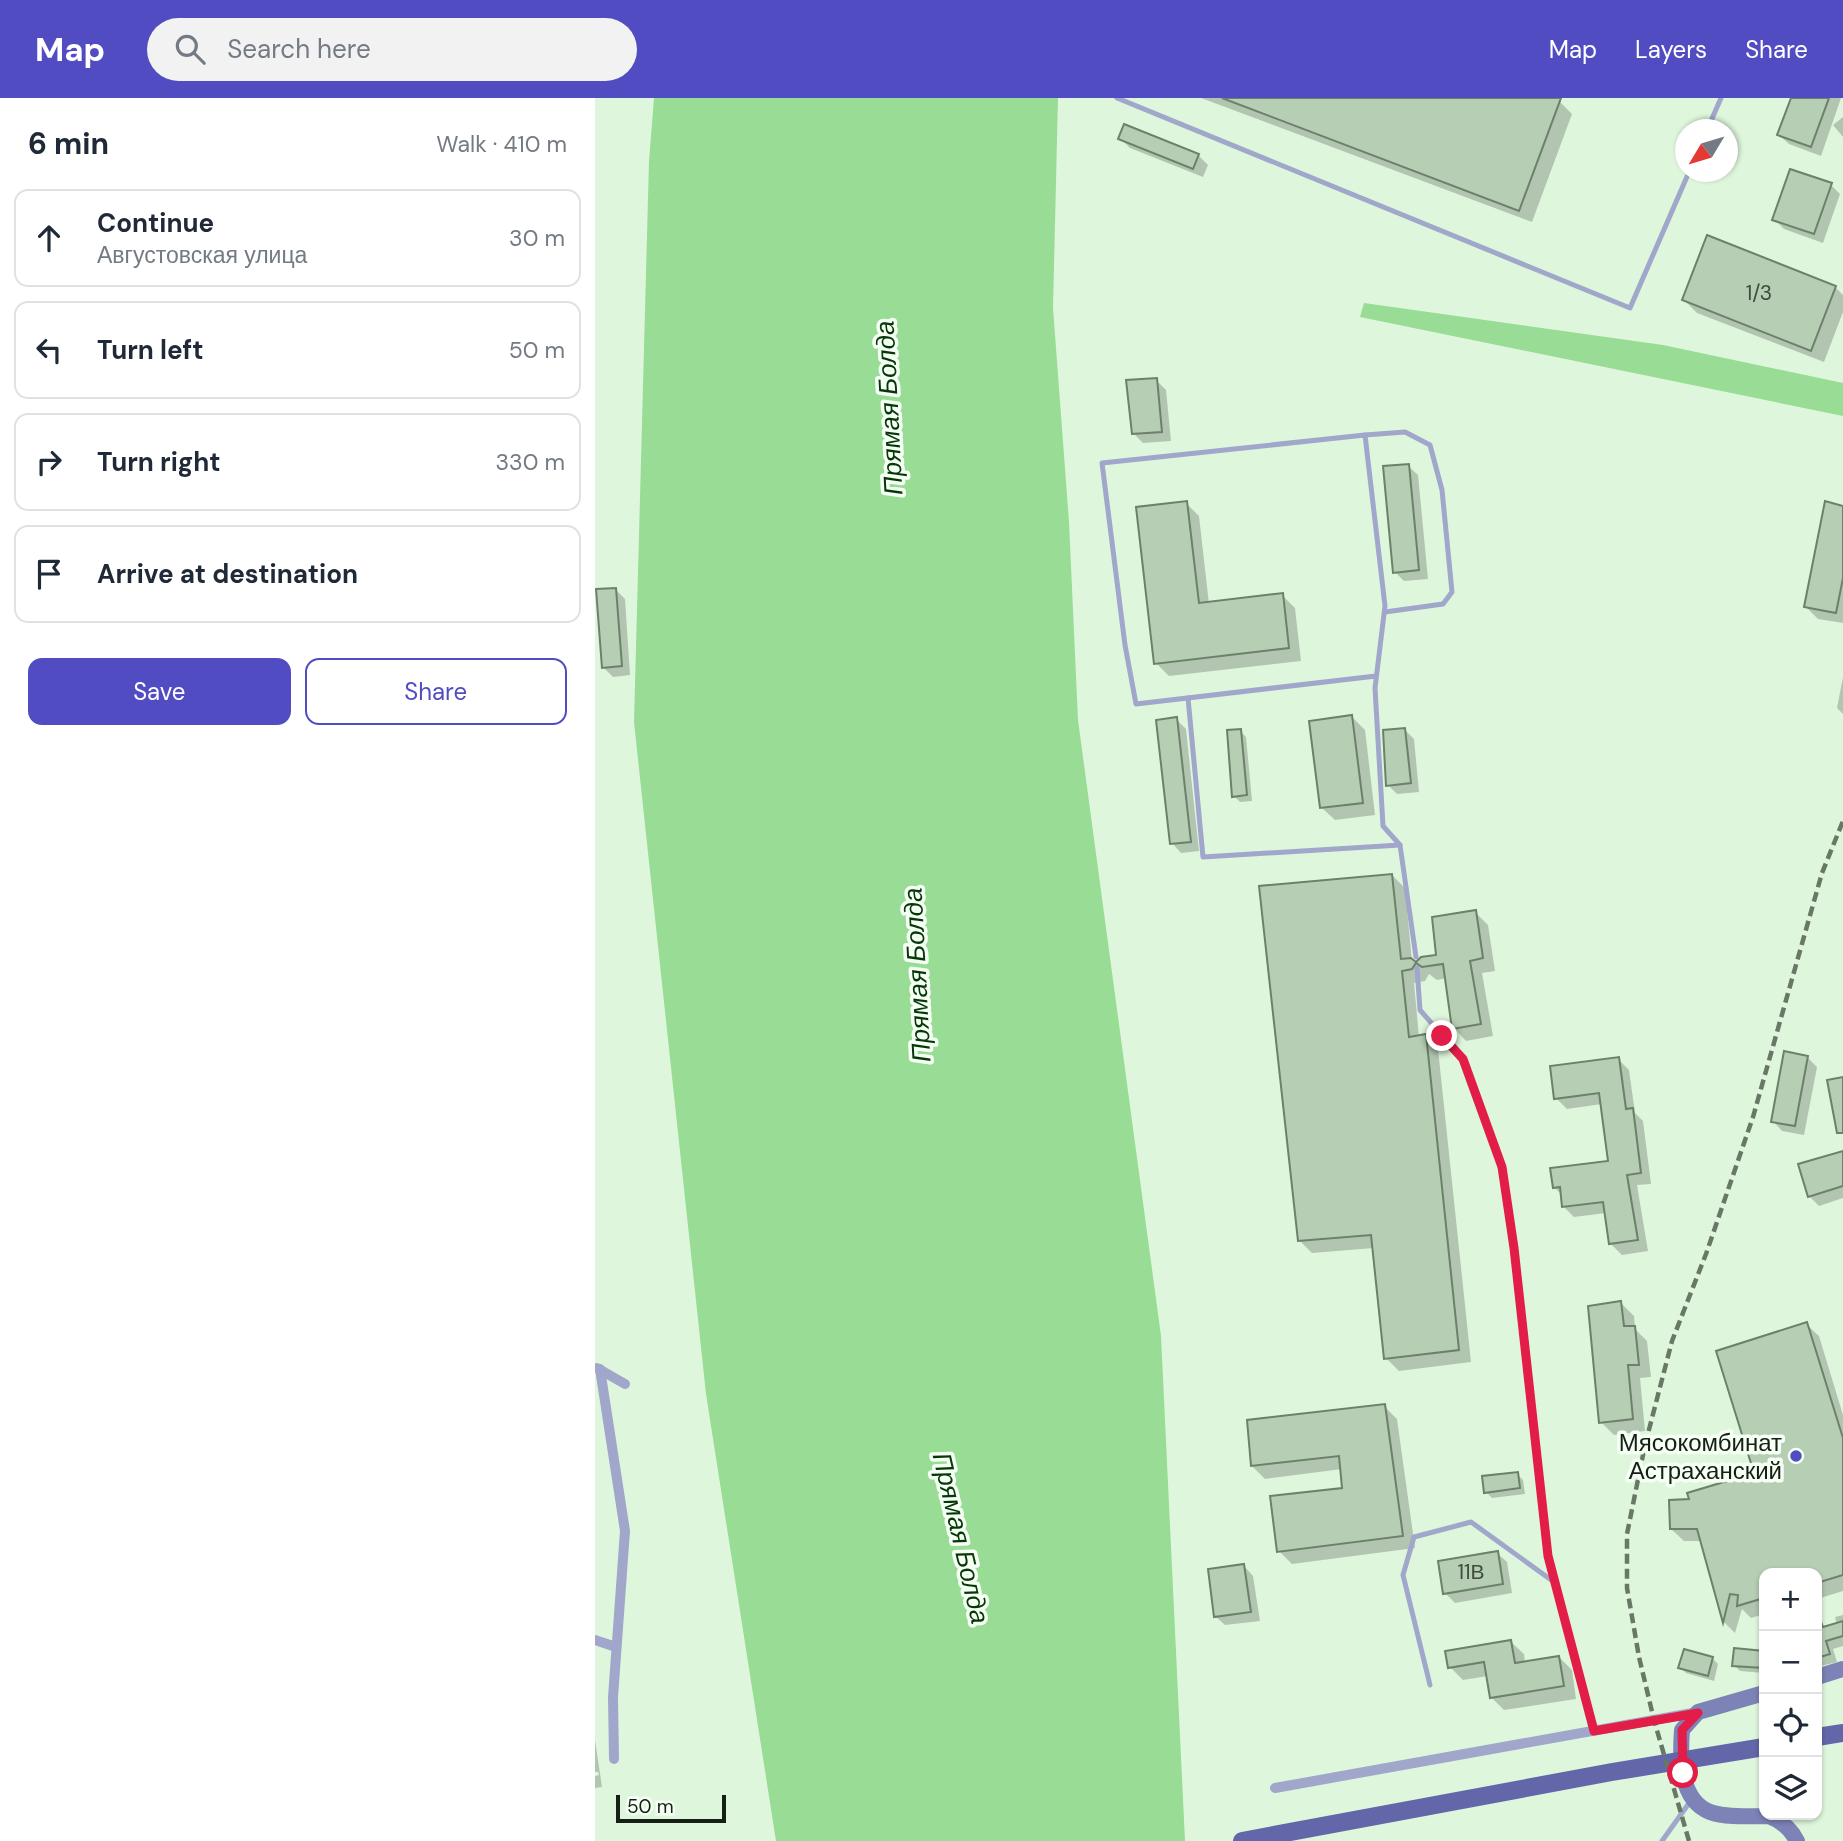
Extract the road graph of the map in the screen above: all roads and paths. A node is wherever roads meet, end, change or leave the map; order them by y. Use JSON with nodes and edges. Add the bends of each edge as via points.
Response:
{"nodes":[{"id":1,"x":1117,"y":98,"type":"edge"},
{"id":2,"x":1721,"y":98,"type":"edge"},
{"id":3,"x":1712,"y":119,"type":"edge"},
{"id":4,"x":1685,"y":182,"type":"edge"},
{"id":5,"x":1365,"y":435,"type":"junction"},
{"id":6,"x":1385,"y":612,"type":"junction"},
{"id":7,"x":1377,"y":676,"type":"junction"},
{"id":8,"x":1188,"y":698,"type":"junction"},
{"id":9,"x":1400,"y":845,"type":"junction"},
{"id":10,"x":1416,"y":957,"type":"dead end"},
{"id":11,"x":1417,"y":968,"type":"dead end"},
{"id":12,"x":597,"y":1368,"type":"edge"},
{"id":13,"x":625,"y":1384,"type":"dead end"},
{"id":14,"x":1554,"y":1581,"type":"junction"},
{"id":15,"x":595,"y":1640,"type":"edge"},
{"id":16,"x":616,"y":1647,"type":"junction"},
{"id":17,"x":1843,"y":1669,"type":"edge"},
{"id":18,"x":1822,"y":1675,"type":"edge"},
{"id":19,"x":1430,"y":1685,"type":"dead end"},
{"id":20,"x":1761,"y":1694,"type":"edge"},
{"id":21,"x":1698,"y":1713,"type":"junction"},
{"id":22,"x":1594,"y":1731,"type":"junction"},
{"id":23,"x":1843,"y":1733,"type":"edge"},
{"id":24,"x":1822,"y":1736,"type":"edge"},
{"id":25,"x":1756,"y":1748,"type":"edge"},
{"id":26,"x":614,"y":1759,"type":"dead end"},
{"id":27,"x":1275,"y":1788,"type":"dead end"},
{"id":28,"x":1692,"y":1799,"type":"junction"},
{"id":29,"x":1242,"y":1841,"type":"edge"},
{"id":30,"x":1662,"y":1841,"type":"edge"},
{"id":31,"x":1797,"y":1841,"type":"edge"}],
"edges":[{"from":1,"to":4,"type":"lane","via":[[1630,308]]},
{"from":2,"to":3,"type":"lane"},
{"from":5,"to":6,"type":"lane"},
{"from":5,"to":6,"type":"lane","via":[[1405,432],[1430,445],[1442,490],[1452,592],[1443,604]]},
{"from":5,"to":8,"type":"lane","via":[[1102,463],[1136,704]]},
{"from":6,"to":7,"type":"lane"},
{"from":7,"to":8,"type":"lane"},
{"from":7,"to":9,"type":"lane","via":[[1383,826]]},
{"from":8,"to":9,"type":"lane","via":[[1203,857]]},
{"from":9,"to":10,"type":"lane"},
{"from":11,"to":14,"type":"lane","via":[[1420,1010],[1463,1059],[1502,1167]]},
{"from":12,"to":13,"type":"street"},
{"from":12,"to":16,"type":"street","via":[[625,1531]]},
{"from":14,"to":19,"type":"lane","via":[[1471,1522],[1414,1537],[1403,1575]]},
{"from":14,"to":22,"type":"lane"},
{"from":15,"to":16,"type":"street"},
{"from":16,"to":26,"type":"street"},
{"from":17,"to":18,"type":"street"},
{"from":20,"to":21,"type":"street"},
{"from":21,"to":22,"type":"street"},
{"from":21,"to":28,"type":"street","via":[[1682,1730],[1683,1773]]},
{"from":22,"to":27,"type":"street"},
{"from":23,"to":24,"type":"main road"},
{"from":25,"to":29,"type":"main road"},
{"from":28,"to":30,"type":"lane"},
{"from":28,"to":31,"type":"street","via":[[1710,1812],[1778,1819]]}]}
